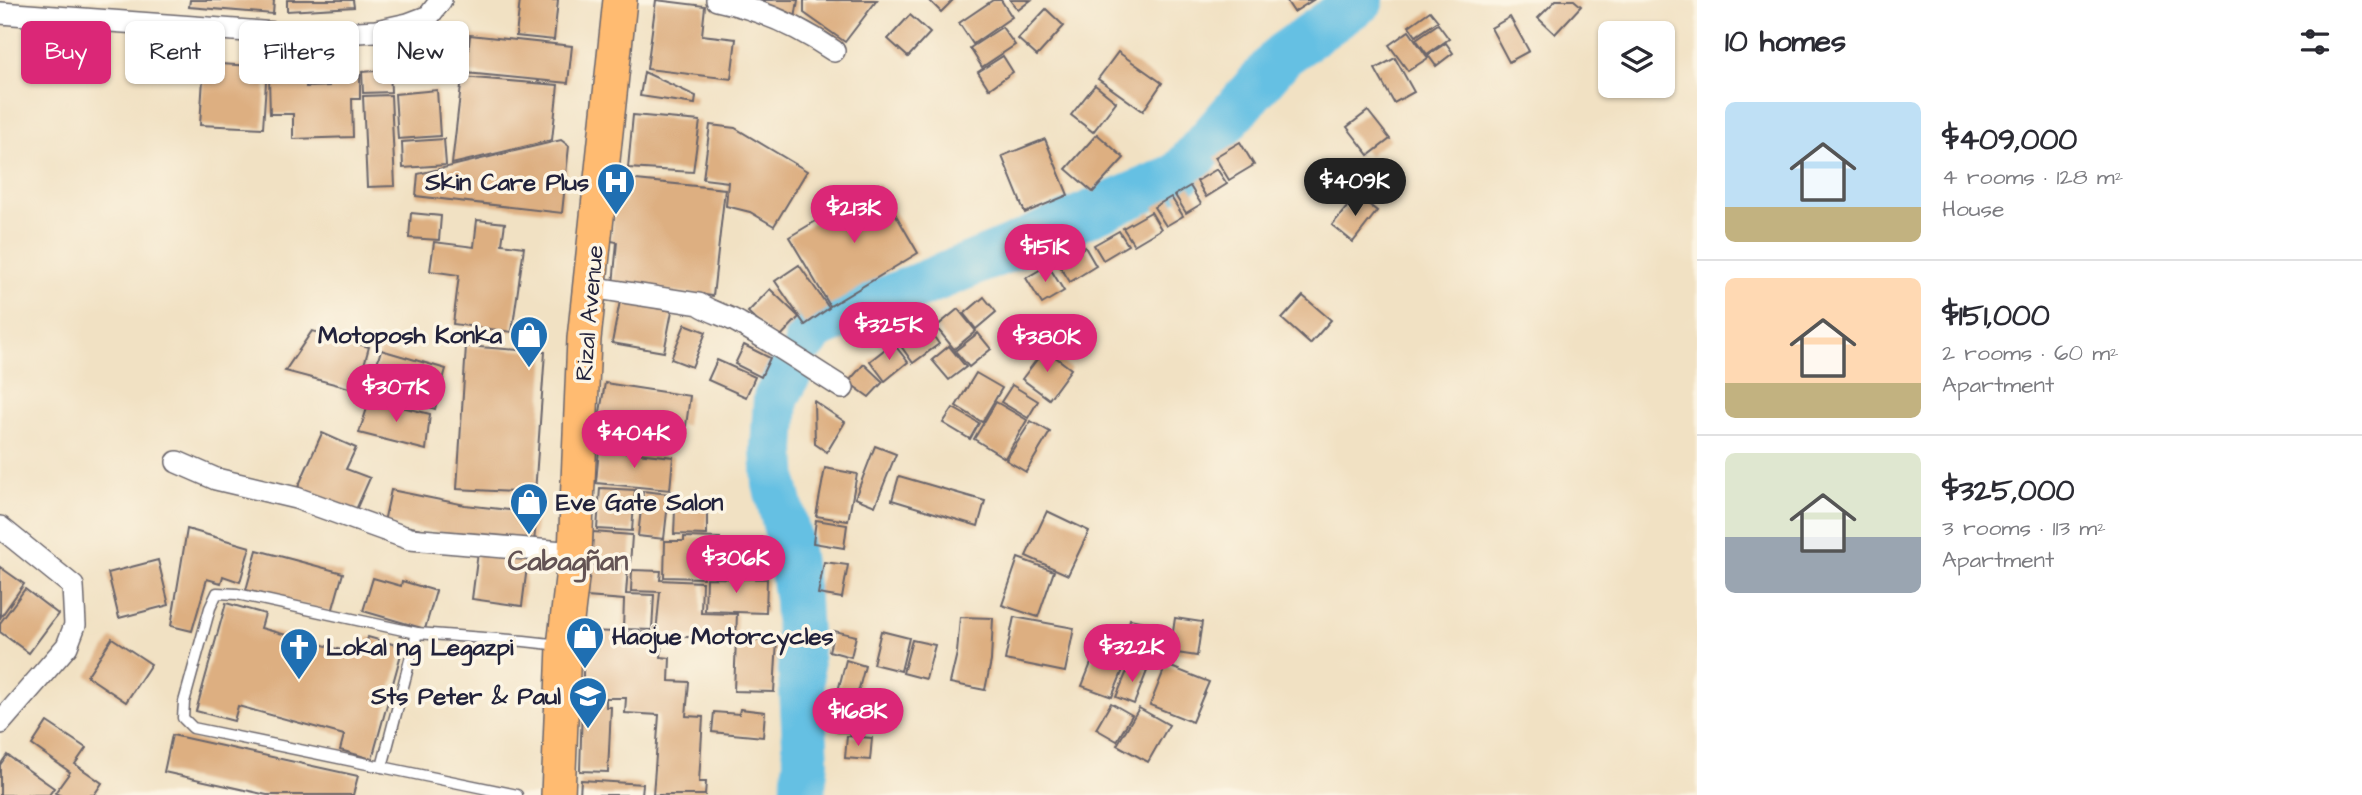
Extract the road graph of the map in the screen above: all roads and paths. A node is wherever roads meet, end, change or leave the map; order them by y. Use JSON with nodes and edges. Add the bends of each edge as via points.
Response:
{"nodes":[{"id":1,"x":441,"y":0,"type":"edge"},
{"id":2,"x":620,"y":0,"type":"edge"},
{"id":3,"x":717,"y":0,"type":"edge"},
{"id":4,"x":0,"y":13,"type":"edge"},
{"id":5,"x":834,"y":51,"type":"dead end"},
{"id":6,"x":590,"y":287,"type":"junction"},
{"id":7,"x":843,"y":387,"type":"dead end"},
{"id":8,"x":177,"y":462,"type":"dead end"},
{"id":9,"x":0,"y":527,"type":"edge"},
{"id":10,"x":575,"y":553,"type":"junction"},
{"id":11,"x":417,"y":633,"type":"junction"},
{"id":12,"x":564,"y":646,"type":"junction"},
{"id":13,"x":0,"y":723,"type":"edge"},
{"id":14,"x":382,"y":767,"type":"junction"},
{"id":15,"x":517,"y":795,"type":"edge"},
{"id":16,"x":558,"y":795,"type":"edge"}],
"edges":[{"from":1,"to":4,"type":"street","via":[[429,16],[408,24],[376,31],[304,35]]},
{"from":2,"to":6,"type":"main road","name":"Rizal Avenue"},
{"from":3,"to":5,"type":"street","via":[[761,11]]},
{"from":6,"to":7,"type":"street","via":[[699,304],[781,347]]},
{"from":6,"to":10,"type":"main road","name":"Rizal Avenue"},
{"from":8,"to":10,"type":"street","via":[[216,479],[296,498],[410,539]]},
{"from":9,"to":13,"type":"street","via":[[74,586],[75,625],[67,646]]},
{"from":10,"to":12,"type":"main road","name":"Rizal Avenue"},
{"from":11,"to":12,"type":"lane"},
{"from":11,"to":14,"type":"lane"},
{"from":11,"to":14,"type":"lane","via":[[217,593],[184,702],[183,718],[193,728]]},
{"from":12,"to":16,"type":"main road","name":"Rizal Avenue"},
{"from":14,"to":15,"type":"lane"}]}
